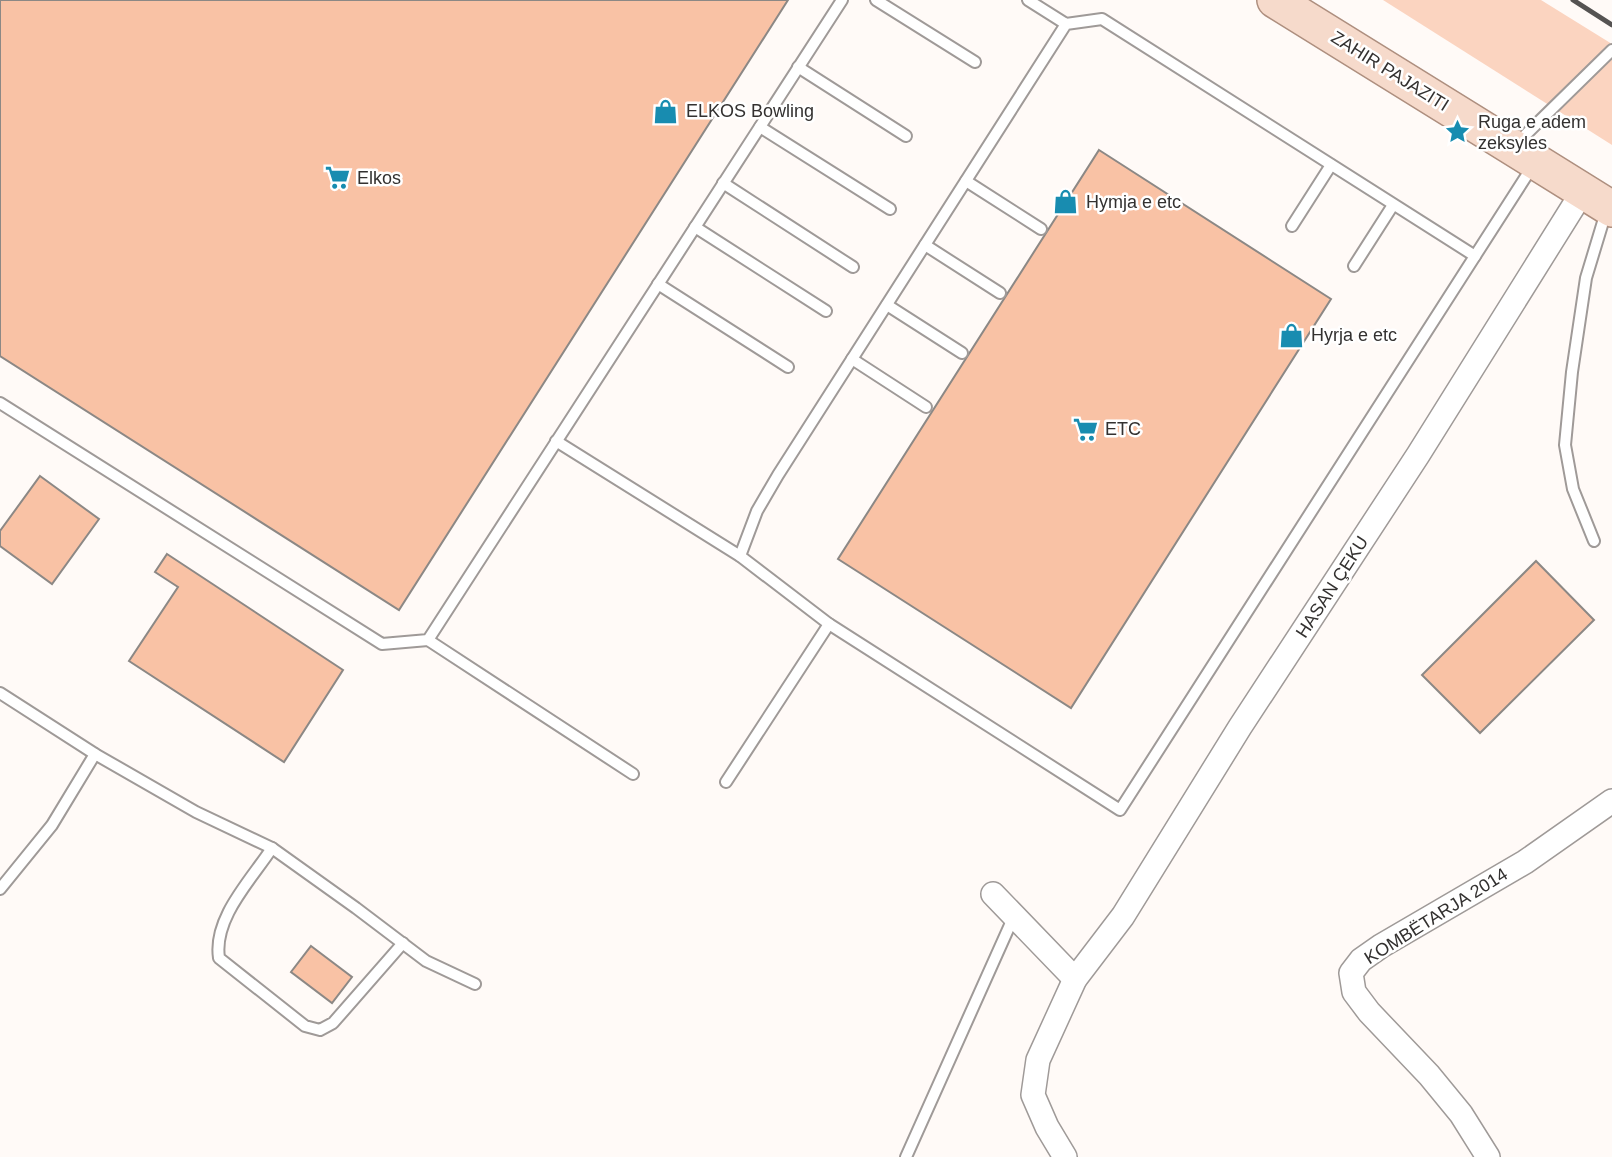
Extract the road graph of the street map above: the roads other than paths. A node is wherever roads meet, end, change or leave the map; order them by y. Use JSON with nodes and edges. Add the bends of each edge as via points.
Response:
{"nodes":[{"id":1,"x":842,"y":0,"type":"edge"},
{"id":2,"x":876,"y":0,"type":"edge"},
{"id":3,"x":1028,"y":0,"type":"edge"},
{"id":4,"x":1275,"y":0,"type":"edge"},
{"id":5,"x":1066,"y":24,"type":"junction"},
{"id":6,"x":1612,"y":50,"type":"edge"},
{"id":7,"x":975,"y":62,"type":"dead end"},
{"id":8,"x":798,"y":67,"type":"junction"},
{"id":9,"x":760,"y":127,"type":"junction"},
{"id":10,"x":906,"y":136,"type":"dead end"},
{"id":11,"x":1524,"y":155,"type":"junction"},
{"id":12,"x":1331,"y":165,"type":"junction"},
{"id":13,"x":966,"y":181,"type":"junction"},
{"id":14,"x":723,"y":183,"type":"junction"},
{"id":15,"x":1601,"y":202,"type":"edge"},
{"id":16,"x":1393,"y":205,"type":"junction"},
{"id":17,"x":890,"y":209,"type":"dead end"},
{"id":18,"x":1292,"y":226,"type":"dead end"},
{"id":19,"x":695,"y":227,"type":"junction"},
{"id":20,"x":1041,"y":229,"type":"dead end"},
{"id":21,"x":925,"y":245,"type":"junction"},
{"id":22,"x":1475,"y":256,"type":"junction"},
{"id":23,"x":1354,"y":266,"type":"dead end"},
{"id":24,"x":853,"y":267,"type":"dead end"},
{"id":25,"x":658,"y":284,"type":"junction"},
{"id":26,"x":1000,"y":293,"type":"dead end"},
{"id":27,"x":887,"y":305,"type":"junction"},
{"id":28,"x":826,"y":311,"type":"dead end"},
{"id":29,"x":962,"y":353,"type":"dead end"},
{"id":30,"x":852,"y":359,"type":"junction"},
{"id":31,"x":788,"y":367,"type":"dead end"},
{"id":32,"x":0,"y":403,"type":"edge"},
{"id":33,"x":926,"y":407,"type":"dead end"},
{"id":34,"x":556,"y":441,"type":"junction"},
{"id":35,"x":1594,"y":541,"type":"dead end"},
{"id":36,"x":740,"y":556,"type":"junction"},
{"id":37,"x":829,"y":624,"type":"junction"},
{"id":38,"x":428,"y":640,"type":"junction"},
{"id":39,"x":0,"y":693,"type":"edge"},
{"id":40,"x":95,"y":754,"type":"junction"},
{"id":41,"x":633,"y":774,"type":"dead end"},
{"id":42,"x":726,"y":782,"type":"dead end"},
{"id":43,"x":1612,"y":801,"type":"edge"},
{"id":44,"x":272,"y":848,"type":"junction"},
{"id":45,"x":0,"y":889,"type":"edge"},
{"id":46,"x":993,"y":894,"type":"dead end"},
{"id":47,"x":1014,"y":916,"type":"junction"},
{"id":48,"x":403,"y":943,"type":"junction"},
{"id":49,"x":1075,"y":979,"type":"junction"},
{"id":50,"x":475,"y":984,"type":"dead end"},
{"id":51,"x":906,"y":1157,"type":"edge"},
{"id":52,"x":1065,"y":1157,"type":"edge"},
{"id":53,"x":1488,"y":1157,"type":"edge"}],
"edges":[{"from":1,"to":8,"type":"lane"},
{"from":2,"to":7,"type":"lane"},
{"from":3,"to":5,"type":"lane"},
{"from":4,"to":11,"type":"main road","name":"ZAHIR PAJAZITI"},
{"from":5,"to":12,"type":"lane","via":[[1102,19]]},
{"from":5,"to":13,"type":"lane"},
{"from":6,"to":11,"type":"lane"},
{"from":8,"to":9,"type":"lane"},
{"from":8,"to":10,"type":"lane"},
{"from":9,"to":14,"type":"lane"},
{"from":9,"to":17,"type":"lane"},
{"from":11,"to":15,"type":"main road","name":"ZAHIR PAJAZITI"},
{"from":11,"to":22,"type":"lane"},
{"from":12,"to":16,"type":"lane"},
{"from":12,"to":18,"type":"lane"},
{"from":13,"to":20,"type":"lane"},
{"from":13,"to":21,"type":"lane"},
{"from":14,"to":19,"type":"lane"},
{"from":14,"to":24,"type":"lane"},
{"from":15,"to":35,"type":"lane","via":[[1572,372],[1565,444],[1573,489]]},
{"from":15,"to":49,"type":"street","name":"HASAN ÇEKU","via":[[1418,455],[1123,916]]},
{"from":16,"to":22,"type":"lane"},
{"from":16,"to":23,"type":"lane"},
{"from":19,"to":25,"type":"lane"},
{"from":19,"to":28,"type":"lane"},
{"from":21,"to":26,"type":"lane"},
{"from":21,"to":27,"type":"lane"},
{"from":22,"to":37,"type":"lane","via":[[1120,810]]},
{"from":25,"to":31,"type":"lane"},
{"from":25,"to":34,"type":"lane"},
{"from":27,"to":29,"type":"lane"},
{"from":27,"to":30,"type":"lane"},
{"from":30,"to":33,"type":"lane"},
{"from":30,"to":36,"type":"lane","via":[[757,511]]},
{"from":32,"to":38,"type":"lane","via":[[382,645]]},
{"from":34,"to":36,"type":"lane"},
{"from":34,"to":38,"type":"lane"},
{"from":36,"to":37,"type":"lane"},
{"from":37,"to":42,"type":"lane"},
{"from":38,"to":41,"type":"lane"},
{"from":39,"to":40,"type":"lane"},
{"from":40,"to":44,"type":"lane","via":[[196,812]]},
{"from":40,"to":45,"type":"lane","via":[[52,825]]},
{"from":43,"to":53,"type":"street","name":"KOMBËTARJA 2014","via":[[1525,862],[1381,946],[1351,973],[1353,992],[1445,1094]]},
{"from":44,"to":48,"type":"lane"},
{"from":44,"to":48,"type":"lane","via":[[223,922],[216,942],[219,958],[305,1026],[320,1030],[333,1023]]},
{"from":46,"to":47,"type":"street"},
{"from":47,"to":49,"type":"street"},
{"from":47,"to":51,"type":"lane"},
{"from":48,"to":50,"type":"lane","via":[[426,961]]},
{"from":49,"to":52,"type":"street","name":"HASAN ÇEKU","via":[[1038,1060],[1033,1095]]}]}
